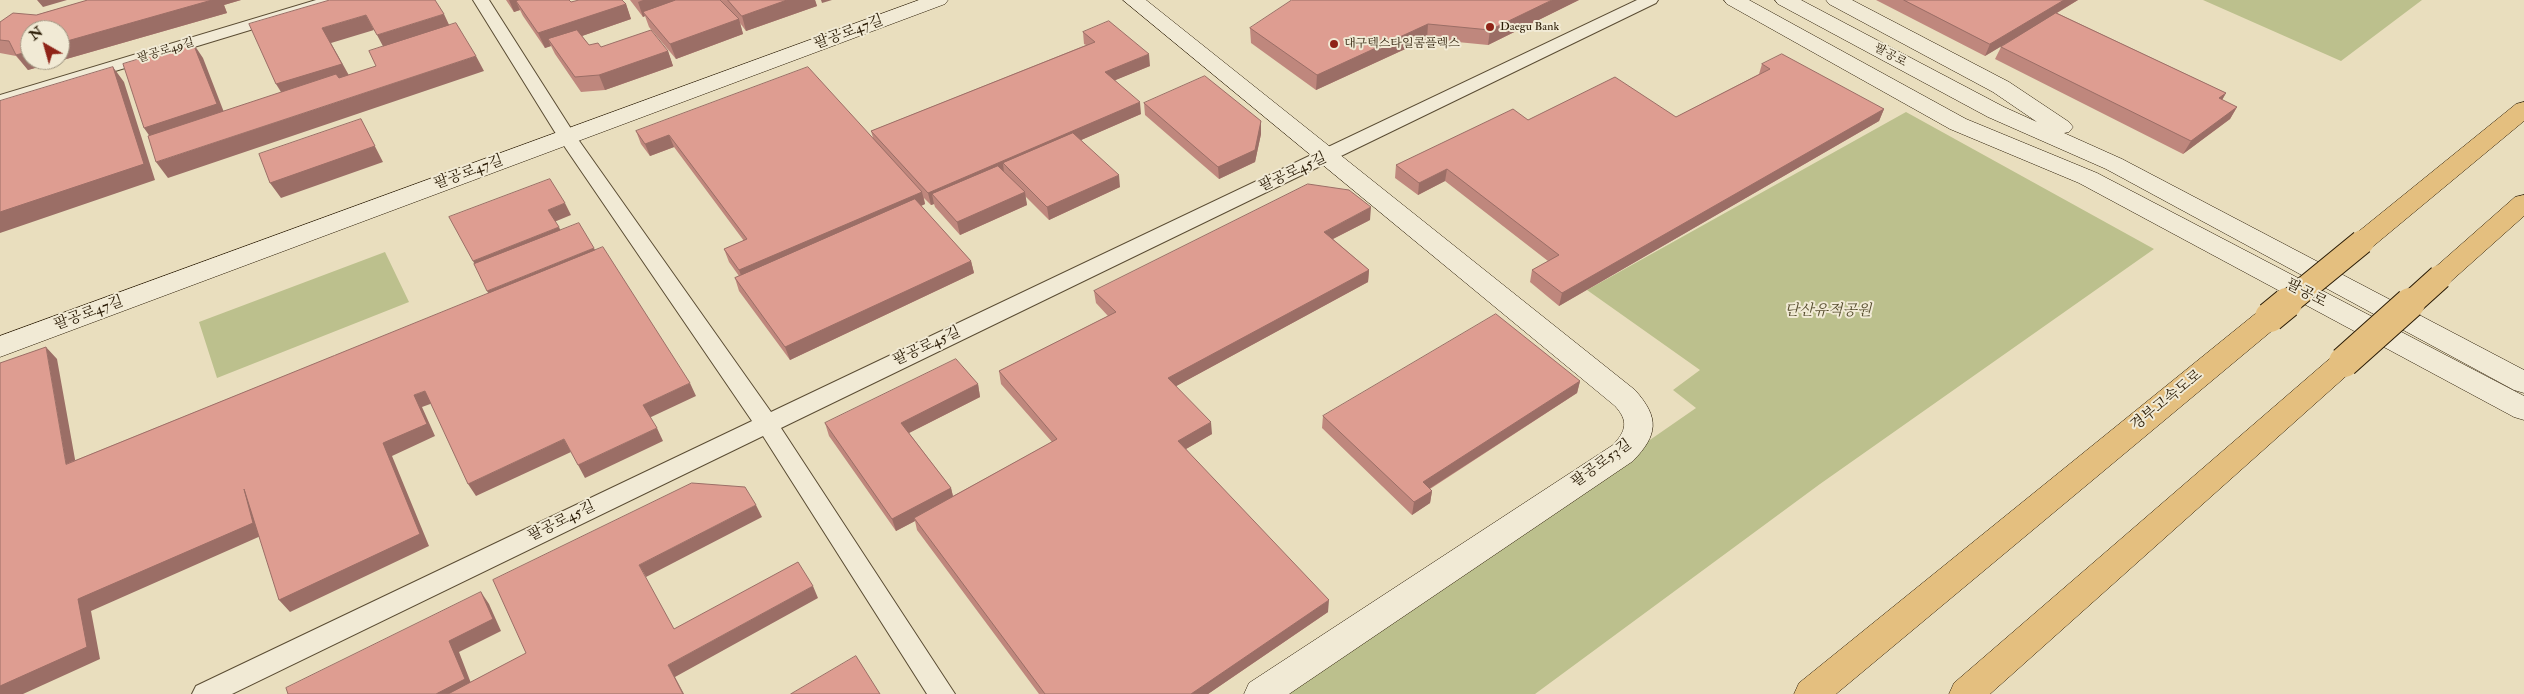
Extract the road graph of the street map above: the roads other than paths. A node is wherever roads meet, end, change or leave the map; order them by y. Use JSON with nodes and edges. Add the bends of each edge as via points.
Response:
{"nodes":[{"id":1,"x":333,"y":0,"type":"edge"},
{"id":2,"x":481,"y":0,"type":"edge"},
{"id":3,"x":938,"y":0,"type":"edge"},
{"id":4,"x":1133,"y":0,"type":"edge"},
{"id":5,"x":1650,"y":0,"type":"edge"},
{"id":6,"x":1734,"y":0,"type":"edge"},
{"id":7,"x":1785,"y":0,"type":"edge"},
{"id":8,"x":1836,"y":0,"type":"edge"},
{"id":9,"x":0,"y":101,"type":"edge"},
{"id":10,"x":2524,"y":109,"type":"edge"},
{"id":11,"x":1996,"y":112,"type":"junction"},
{"id":12,"x":567,"y":137,"type":"junction"},
{"id":13,"x":1328,"y":156,"type":"junction"},
{"id":14,"x":2114,"y":164,"type":"junction"},
{"id":15,"x":2088,"y":178,"type":"junction"},
{"id":16,"x":2524,"y":203,"type":"edge"},
{"id":17,"x":0,"y":348,"type":"edge"},
{"id":18,"x":2524,"y":384,"type":"edge"},
{"id":19,"x":2524,"y":409,"type":"edge"},
{"id":20,"x":766,"y":423,"type":"junction"},
{"id":21,"x":205,"y":694,"type":"edge"},
{"id":22,"x":942,"y":694,"type":"edge"},
{"id":23,"x":1260,"y":694,"type":"edge"},
{"id":24,"x":1811,"y":694,"type":"edge"},
{"id":25,"x":1966,"y":694,"type":"edge"}],
"edges":[{"from":1,"to":9,"type":"street","name":"팔공로49길"},
{"from":2,"to":12,"type":"street"},
{"from":3,"to":12,"type":"street","name":"팔공로47길"},
{"from":4,"to":13,"type":"street","name":"팔공로53길"},
{"from":5,"to":13,"type":"street","name":"팔공로45길"},
{"from":6,"to":15,"type":"street","via":[[1958,124]]},
{"from":7,"to":11,"type":"street","name":"팔공로"},
{"from":8,"to":14,"type":"street","via":[[2002,87]]},
{"from":10,"to":24,"type":"highway","name":"경부고속도로","bridge":true},
{"from":11,"to":14,"type":"street"},
{"from":11,"to":15,"type":"street"},
{"from":12,"to":17,"type":"street","name":"팔공로47길"},
{"from":12,"to":20,"type":"street"},
{"from":13,"to":20,"type":"street","name":"팔공로45길"},
{"from":13,"to":23,"type":"street","name":"팔공로53길","via":[[1625,398],[1638,411],[1640,427],[1636,440],[1622,453]]},
{"from":14,"to":18,"type":"street","name":"팔공로"},
{"from":15,"to":19,"type":"street","name":"팔공로"},
{"from":16,"to":25,"type":"highway","bridge":true},
{"from":20,"to":21,"type":"street","name":"팔공로45길"},
{"from":20,"to":22,"type":"street"}]}
